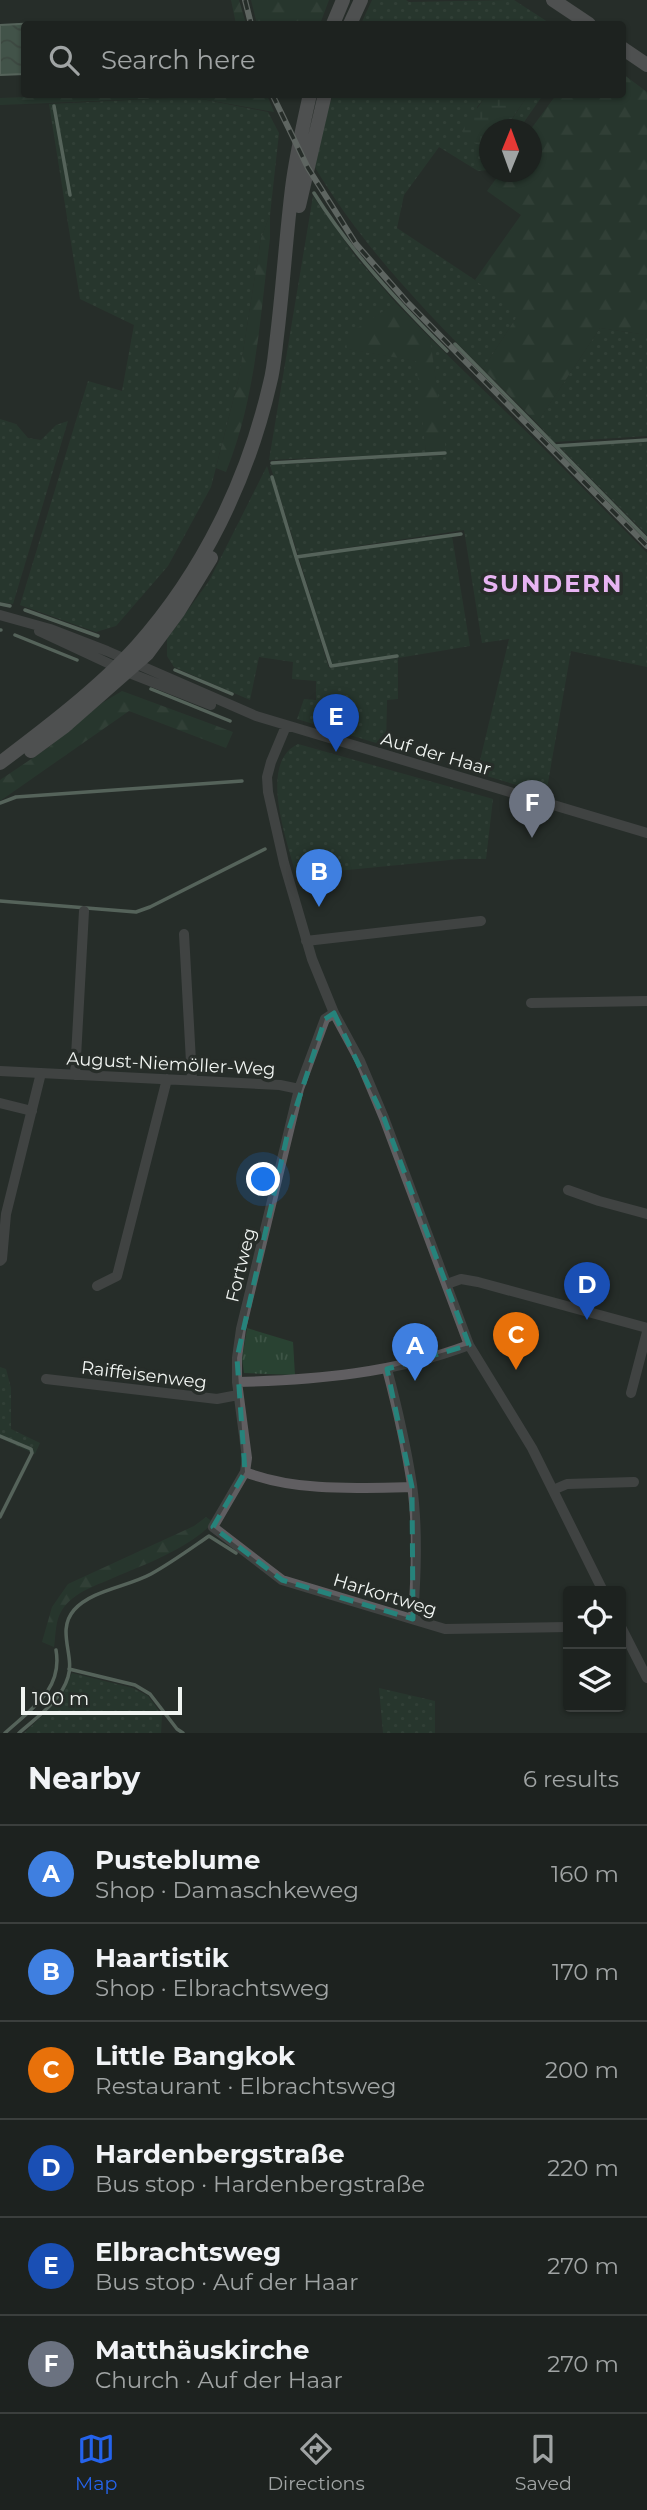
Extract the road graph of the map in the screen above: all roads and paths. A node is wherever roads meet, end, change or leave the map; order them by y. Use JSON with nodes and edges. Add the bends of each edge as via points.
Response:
{"nodes":[{"id":1,"x":343,"y":0,"type":"edge"},
{"id":2,"x":361,"y":0,"type":"edge"},
{"id":3,"x":553,"y":0,"type":"edge"},
{"id":4,"x":334,"y":21,"type":"edge"},
{"id":5,"x":351,"y":21,"type":"edge"},
{"id":6,"x":584,"y":21,"type":"edge"},
{"id":7,"x":626,"y":51,"type":"edge"},
{"id":8,"x":647,"y":65,"type":"edge"},
{"id":9,"x":309,"y":98,"type":"edge"},
{"id":10,"x":324,"y":98,"type":"edge"},
{"id":11,"x":285,"y":272,"type":"junction"},
{"id":12,"x":0,"y":615,"type":"edge"},
{"id":13,"x":126,"y":665,"type":"junction"},
{"id":14,"x":286,"y":726,"type":"junction"},
{"id":15,"x":0,"y":763,"type":"edge"},
{"id":16,"x":0,"y":771,"type":"edge"},
{"id":17,"x":647,"y":833,"type":"edge"},
{"id":18,"x":84,"y":912,"type":"dead end"},
{"id":19,"x":481,"y":921,"type":"dead end"},
{"id":20,"x":184,"y":934,"type":"dead end"},
{"id":21,"x":306,"y":941,"type":"junction"},
{"id":22,"x":647,"y":1002,"type":"edge"},
{"id":23,"x":531,"y":1003,"type":"dead end"},
{"id":24,"x":334,"y":1013,"type":"junction"},
{"id":25,"x":0,"y":1071,"type":"edge"},
{"id":26,"x":41,"y":1073,"type":"junction"},
{"id":27,"x":75,"y":1074,"type":"junction"},
{"id":28,"x":167,"y":1079,"type":"junction"},
{"id":29,"x":192,"y":1080,"type":"junction"},
{"id":30,"x":299,"y":1089,"type":"junction"},
{"id":31,"x":0,"y":1103,"type":"edge"},
{"id":32,"x":32,"y":1111,"type":"junction"},
{"id":33,"x":568,"y":1190,"type":"dead end"},
{"id":34,"x":647,"y":1214,"type":"edge"},
{"id":35,"x":0,"y":1261,"type":"edge"},
{"id":36,"x":447,"y":1284,"type":"junction"},
{"id":37,"x":97,"y":1286,"type":"dead end"},
{"id":38,"x":647,"y":1330,"type":"edge"},
{"id":39,"x":470,"y":1345,"type":"junction"},
{"id":40,"x":387,"y":1369,"type":"junction"},
{"id":41,"x":46,"y":1379,"type":"dead end"},
{"id":42,"x":237,"y":1382,"type":"junction"},
{"id":43,"x":631,"y":1393,"type":"dead end"},
{"id":44,"x":238,"y":1395,"type":"junction"},
{"id":45,"x":245,"y":1472,"type":"junction"},
{"id":46,"x":634,"y":1482,"type":"dead end"},
{"id":47,"x":412,"y":1487,"type":"junction"},
{"id":48,"x":553,"y":1490,"type":"junction"},
{"id":49,"x":601,"y":1586,"type":"edge"},
{"id":50,"x":413,"y":1619,"type":"junction"},
{"id":51,"x":563,"y":1627,"type":"edge"},
{"id":52,"x":626,"y":1637,"type":"edge"},
{"id":53,"x":647,"y":1678,"type":"edge"}],
"edges":[{"from":1,"to":4,"type":"main road"},
{"from":2,"to":5,"type":"main road"},
{"from":3,"to":6,"type":"main road"},
{"from":7,"to":8,"type":"main road"},
{"from":9,"to":11,"type":"main road","via":[[292,189]]},
{"from":10,"to":11,"type":"main road"},
{"from":11,"to":13,"type":"main road","via":[[271,382],[240,482],[205,551]]},
{"from":12,"to":13,"type":"street","name":"Auf der Haar","via":[[50,629]]},
{"from":13,"to":14,"type":"street","name":"Auf der Haar","via":[[215,706]]},
{"from":13,"to":15,"type":"main road"},
{"from":13,"to":16,"type":"main road","via":[[65,726]]},
{"from":14,"to":17,"type":"street","name":"Auf der Haar"},
{"from":14,"to":21,"type":"street","via":[[271,762],[268,792]]},
{"from":18,"to":27,"type":"street"},
{"from":19,"to":21,"type":"street"},
{"from":20,"to":29,"type":"street"},
{"from":21,"to":24,"type":"street"},
{"from":22,"to":23,"type":"street"},
{"from":24,"to":30,"type":"street","name":"Fortweg","via":[[325,1019]]},
{"from":24,"to":36,"type":"street","via":[[384,1118]]},
{"from":25,"to":26,"type":"street","name":"August-Niemöller-Weg"},
{"from":26,"to":27,"type":"street","name":"August-Niemöller-Weg"},
{"from":26,"to":32,"type":"street","name":"August-Niemöller-Weg"},
{"from":27,"to":28,"type":"street","name":"August-Niemöller-Weg"},
{"from":28,"to":29,"type":"street","name":"August-Niemöller-Weg"},
{"from":28,"to":37,"type":"street","via":[[117,1276]]},
{"from":29,"to":30,"type":"street","name":"August-Niemöller-Weg"},
{"from":30,"to":42,"type":"street","name":"Fortweg","via":[[241,1329]]},
{"from":31,"to":32,"type":"street"},
{"from":32,"to":35,"type":"street","name":"August-Niemöller-Weg","via":[[6,1214]]},
{"from":33,"to":34,"type":"street"},
{"from":36,"to":38,"type":"street","via":[[461,1279],[478,1282]]},
{"from":36,"to":39,"type":"street"},
{"from":38,"to":43,"type":"street"},
{"from":39,"to":40,"type":"street"},
{"from":39,"to":48,"type":"street"},
{"from":40,"to":42,"type":"street"},
{"from":40,"to":47,"type":"street"},
{"from":41,"to":44,"type":"street","name":"Raiffeisenweg","via":[[217,1399]]},
{"from":42,"to":44,"type":"street","name":"Fortweg"},
{"from":44,"to":45,"type":"street","name":"Fortweg"},
{"from":45,"to":47,"type":"street","via":[[265,1480],[311,1486]]},
{"from":45,"to":50,"type":"street","name":"Harkortweg","via":[[213,1527],[282,1580]]},
{"from":46,"to":48,"type":"street","via":[[567,1483]]},
{"from":47,"to":50,"type":"street"},
{"from":48,"to":49,"type":"street"},
{"from":50,"to":51,"type":"street","name":"Harkortweg","via":[[444,1629]]},
{"from":52,"to":53,"type":"street"}]}
